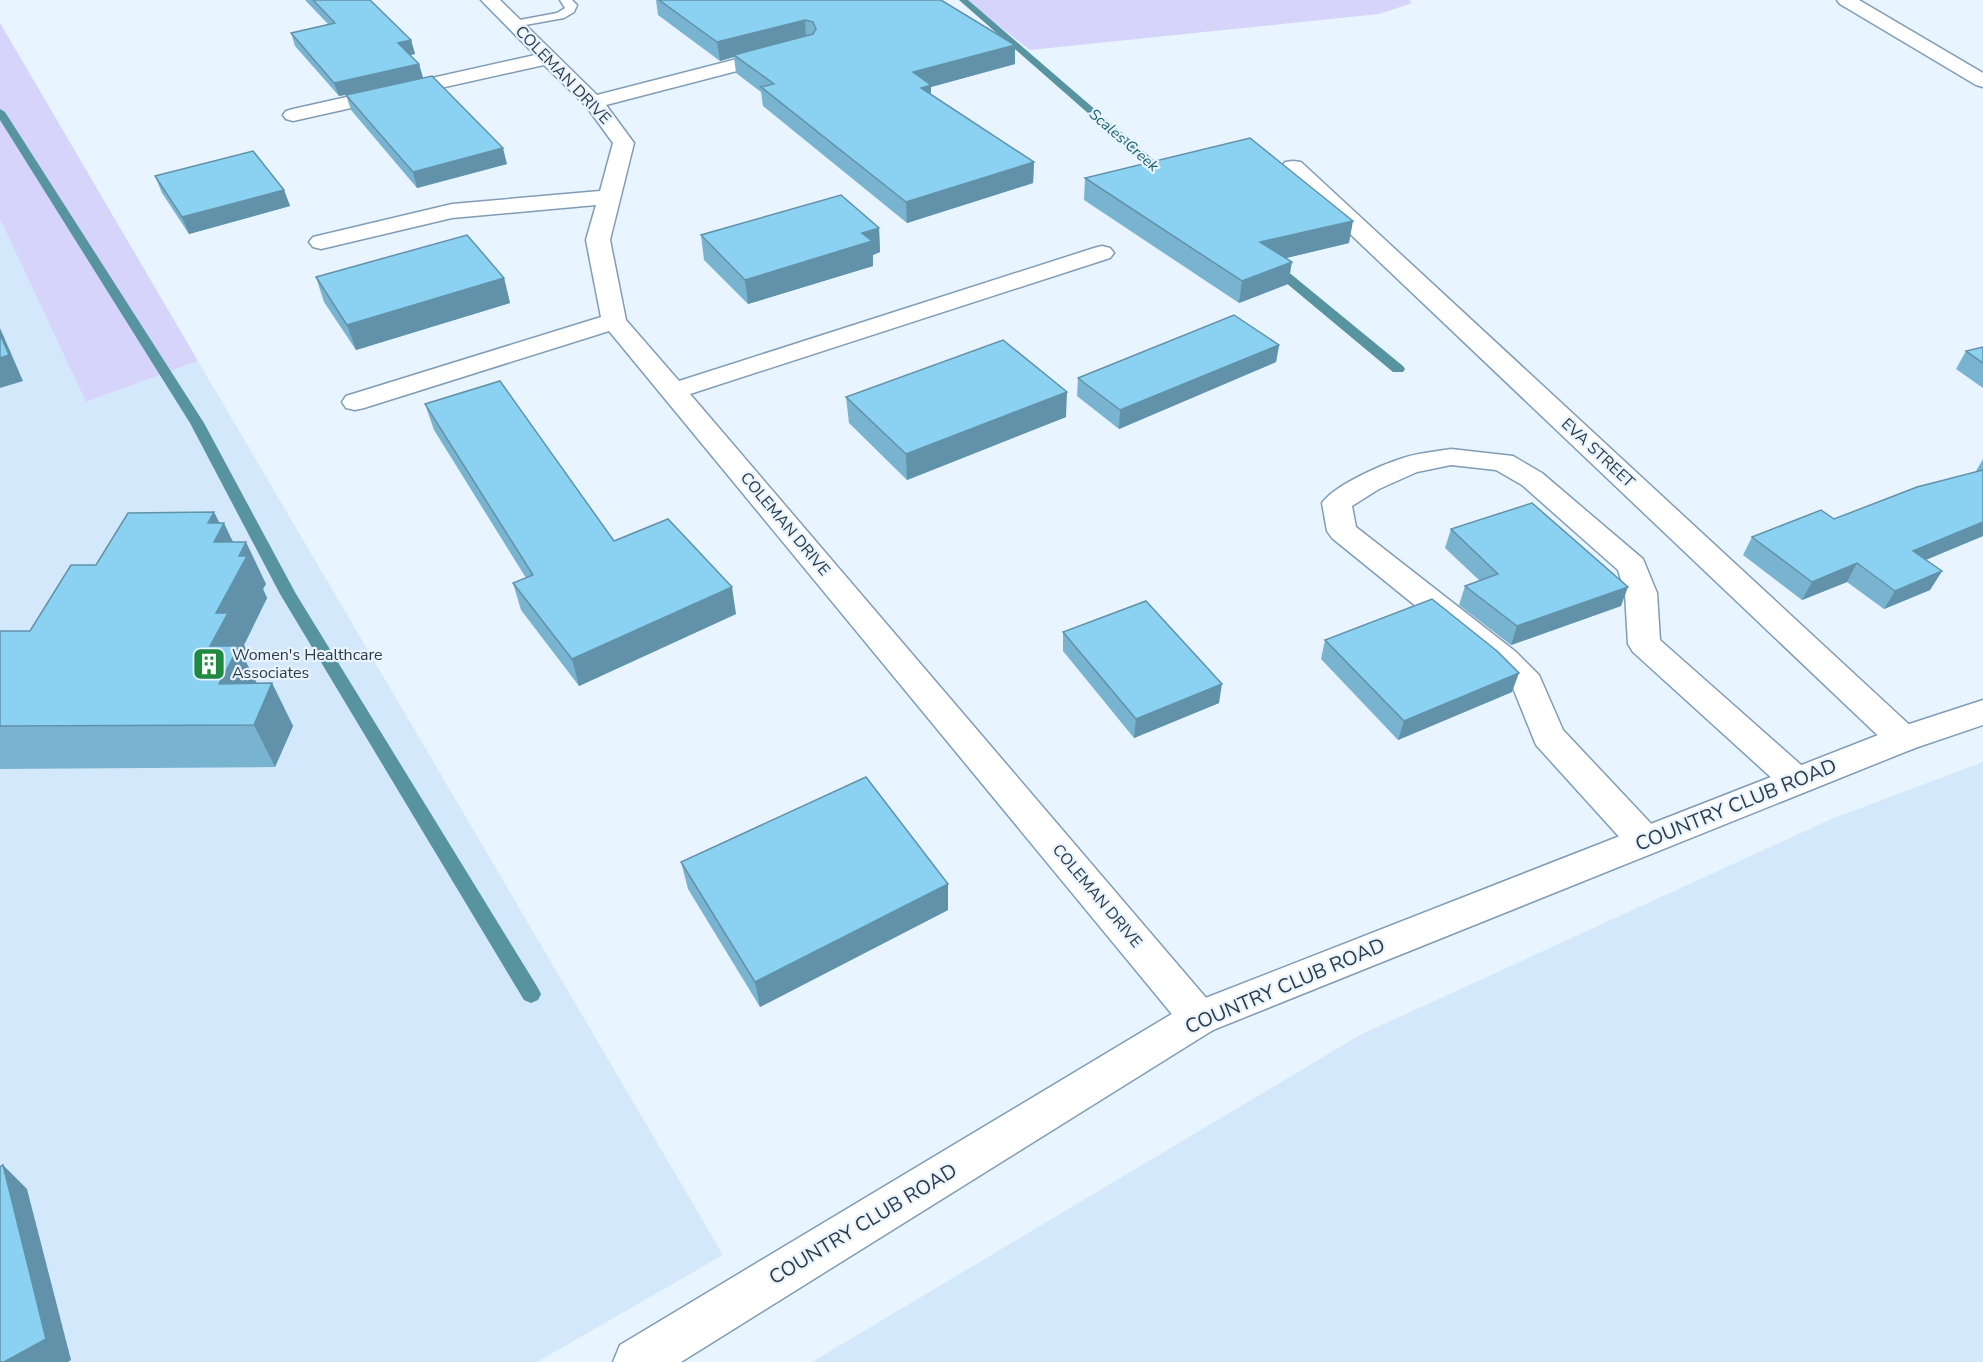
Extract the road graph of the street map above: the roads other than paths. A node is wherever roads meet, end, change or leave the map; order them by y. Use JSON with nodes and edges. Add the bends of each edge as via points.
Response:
{"nodes":[{"id":1,"x":490,"y":0,"type":"edge"},
{"id":2,"x":566,"y":0,"type":"edge"},
{"id":3,"x":1846,"y":0,"type":"edge"},
{"id":4,"x":514,"y":24,"type":"junction"},
{"id":5,"x":796,"y":50,"type":"edge"},
{"id":6,"x":548,"y":58,"type":"junction"},
{"id":7,"x":1983,"y":81,"type":"edge"},
{"id":8,"x":593,"y":102,"type":"junction"},
{"id":9,"x":293,"y":115,"type":"dead end"},
{"id":10,"x":1293,"y":167,"type":"dead end"},
{"id":11,"x":609,"y":197,"type":"junction"},
{"id":12,"x":321,"y":242,"type":"dead end"},
{"id":13,"x":1102,"y":253,"type":"dead end"},
{"id":14,"x":614,"y":321,"type":"junction"},
{"id":15,"x":674,"y":391,"type":"junction"},
{"id":16,"x":355,"y":402,"type":"dead end"},
{"id":17,"x":1983,"y":712,"type":"edge"},
{"id":18,"x":1903,"y":739,"type":"junction"},
{"id":19,"x":1797,"y":781,"type":"junction"},
{"id":20,"x":1645,"y":841,"type":"junction"},
{"id":21,"x":1199,"y":1018,"type":"junction"},
{"id":22,"x":637,"y":1362,"type":"edge"}],
"edges":[{"from":1,"to":4,"type":"street","name":"COLEMAN DRIVE"},
{"from":2,"to":4,"type":"lane","via":[[571,4],[570,10],[560,16]]},
{"from":3,"to":7,"type":"street"},
{"from":4,"to":6,"type":"street","name":"COLEMAN DRIVE"},
{"from":5,"to":8,"type":"street"},
{"from":6,"to":8,"type":"street","name":"COLEMAN DRIVE"},
{"from":6,"to":9,"type":"street"},
{"from":8,"to":11,"type":"street","name":"COLEMAN DRIVE","via":[[624,143]]},
{"from":10,"to":18,"type":"street","name":"EVA STREET"},
{"from":11,"to":12,"type":"street","via":[[452,211]]},
{"from":11,"to":14,"type":"street","name":"COLEMAN DRIVE","via":[[598,240]]},
{"from":13,"to":15,"type":"street"},
{"from":14,"to":15,"type":"street","name":"COLEMAN DRIVE"},
{"from":14,"to":16,"type":"street"},
{"from":15,"to":21,"type":"street","name":"COLEMAN DRIVE"},
{"from":17,"to":18,"type":"street","name":"COUNTRY CLUB ROAD"},
{"from":18,"to":19,"type":"street","name":"COUNTRY CLUB ROAD"},
{"from":19,"to":20,"type":"street","name":"COUNTRY CLUB ROAD"},
{"from":19,"to":20,"type":"street","via":[[1644,644],[1641,593],[1632,566],[1532,479],[1503,462],[1451,457],[1409,465],[1337,503],[1342,531],[1504,660],[1527,683],[1548,736]]},
{"from":20,"to":21,"type":"street","name":"COUNTRY CLUB ROAD"},
{"from":21,"to":22,"type":"street","name":"COUNTRY CLUB ROAD"}]}
